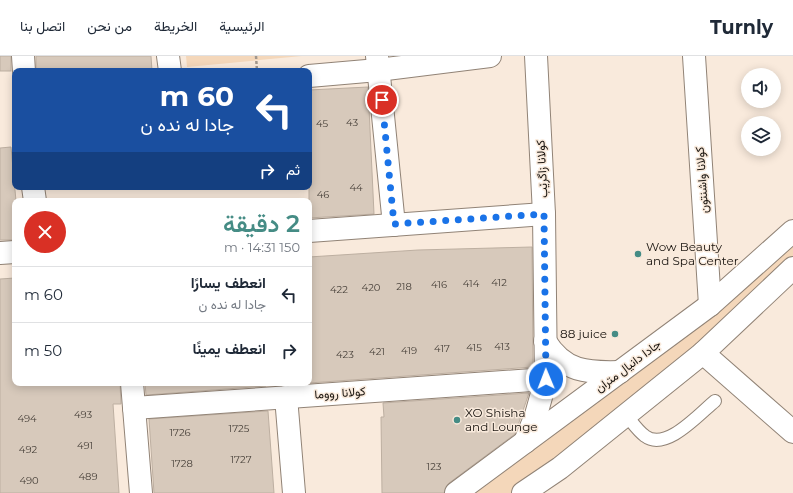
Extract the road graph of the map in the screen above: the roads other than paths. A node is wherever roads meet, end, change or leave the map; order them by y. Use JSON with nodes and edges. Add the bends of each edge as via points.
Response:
{"nodes":[{"id":1,"x":23,"y":56,"type":"edge"},
{"id":2,"x":168,"y":56,"type":"edge"},
{"id":3,"x":490,"y":56,"type":"edge"},
{"id":4,"x":536,"y":56,"type":"edge"},
{"id":5,"x":694,"y":56,"type":"edge"},
{"id":6,"x":378,"y":63,"type":"edge"},
{"id":7,"x":24,"y":68,"type":"edge"},
{"id":8,"x":170,"y":68,"type":"edge"},
{"id":9,"x":312,"y":75,"type":"edge"},
{"id":10,"x":544,"y":214,"type":"junction"},
{"id":11,"x":394,"y":224,"type":"junction"},
{"id":12,"x":312,"y":231,"type":"edge"},
{"id":13,"x":793,"y":231,"type":"edge"},
{"id":14,"x":12,"y":252,"type":"edge"},
{"id":15,"x":0,"y":253,"type":"edge"},
{"id":16,"x":793,"y":268,"type":"edge"},
{"id":17,"x":710,"y":305,"type":"junction"},
{"id":18,"x":545,"y":341,"type":"junction"},
{"id":19,"x":703,"y":353,"type":"junction"},
{"id":20,"x":620,"y":372,"type":"junction"},
{"id":21,"x":546,"y":379,"type":"junction"},
{"id":22,"x":132,"y":386,"type":"edge"},
{"id":23,"x":286,"y":397,"type":"junction"},
{"id":24,"x":715,"y":401,"type":"dead end"},
{"id":25,"x":134,"y":408,"type":"junction"},
{"id":26,"x":626,"y":415,"type":"junction"},
{"id":27,"x":793,"y":432,"type":"edge"},
{"id":28,"x":525,"y":442,"type":"junction"},
{"id":29,"x":140,"y":493,"type":"edge"},
{"id":30,"x":294,"y":493,"type":"edge"},
{"id":31,"x":456,"y":493,"type":"edge"},
{"id":32,"x":523,"y":493,"type":"edge"}],
"edges":[{"from":1,"to":7,"type":"street"},
{"from":2,"to":8,"type":"street"},
{"from":3,"to":6,"type":"street"},
{"from":4,"to":10,"type":"street","name":"كولانا زاگرێب"},
{"from":5,"to":17,"type":"street","name":"كولانا واشنتون"},
{"from":6,"to":9,"type":"street"},
{"from":6,"to":11,"type":"street"},
{"from":10,"to":11,"type":"street"},
{"from":10,"to":18,"type":"street","name":"كولانا زاگرێب"},
{"from":11,"to":12,"type":"street"},
{"from":13,"to":17,"type":"street","name":"جادا دانيال متران"},
{"from":14,"to":15,"type":"street"},
{"from":16,"to":19,"type":"street"},
{"from":17,"to":20,"type":"street","name":"جادا دانيال متران"},
{"from":18,"to":20,"type":"street","via":[[552,353],[568,366],[585,371]]},
{"from":18,"to":21,"type":"street","name":"كولانا زاگرێب"},
{"from":19,"to":26,"type":"street"},
{"from":19,"to":27,"type":"street"},
{"from":20,"to":28,"type":"street","name":"جادا دانيال متران"},
{"from":21,"to":23,"type":"street","name":"كولانا رووما"},
{"from":21,"to":28,"type":"street","name":"كولانا زاگرێب"},
{"from":22,"to":25,"type":"street"},
{"from":23,"to":25,"type":"street","name":"كولانا رووما"},
{"from":23,"to":30,"type":"street"},
{"from":24,"to":26,"type":"lane","via":[[672,436],[659,441],[645,437]]},
{"from":25,"to":29,"type":"street"},
{"from":26,"to":32,"type":"street","via":[[560,468]]},
{"from":28,"to":31,"type":"street","name":"جادا دانيال متران"}]}
